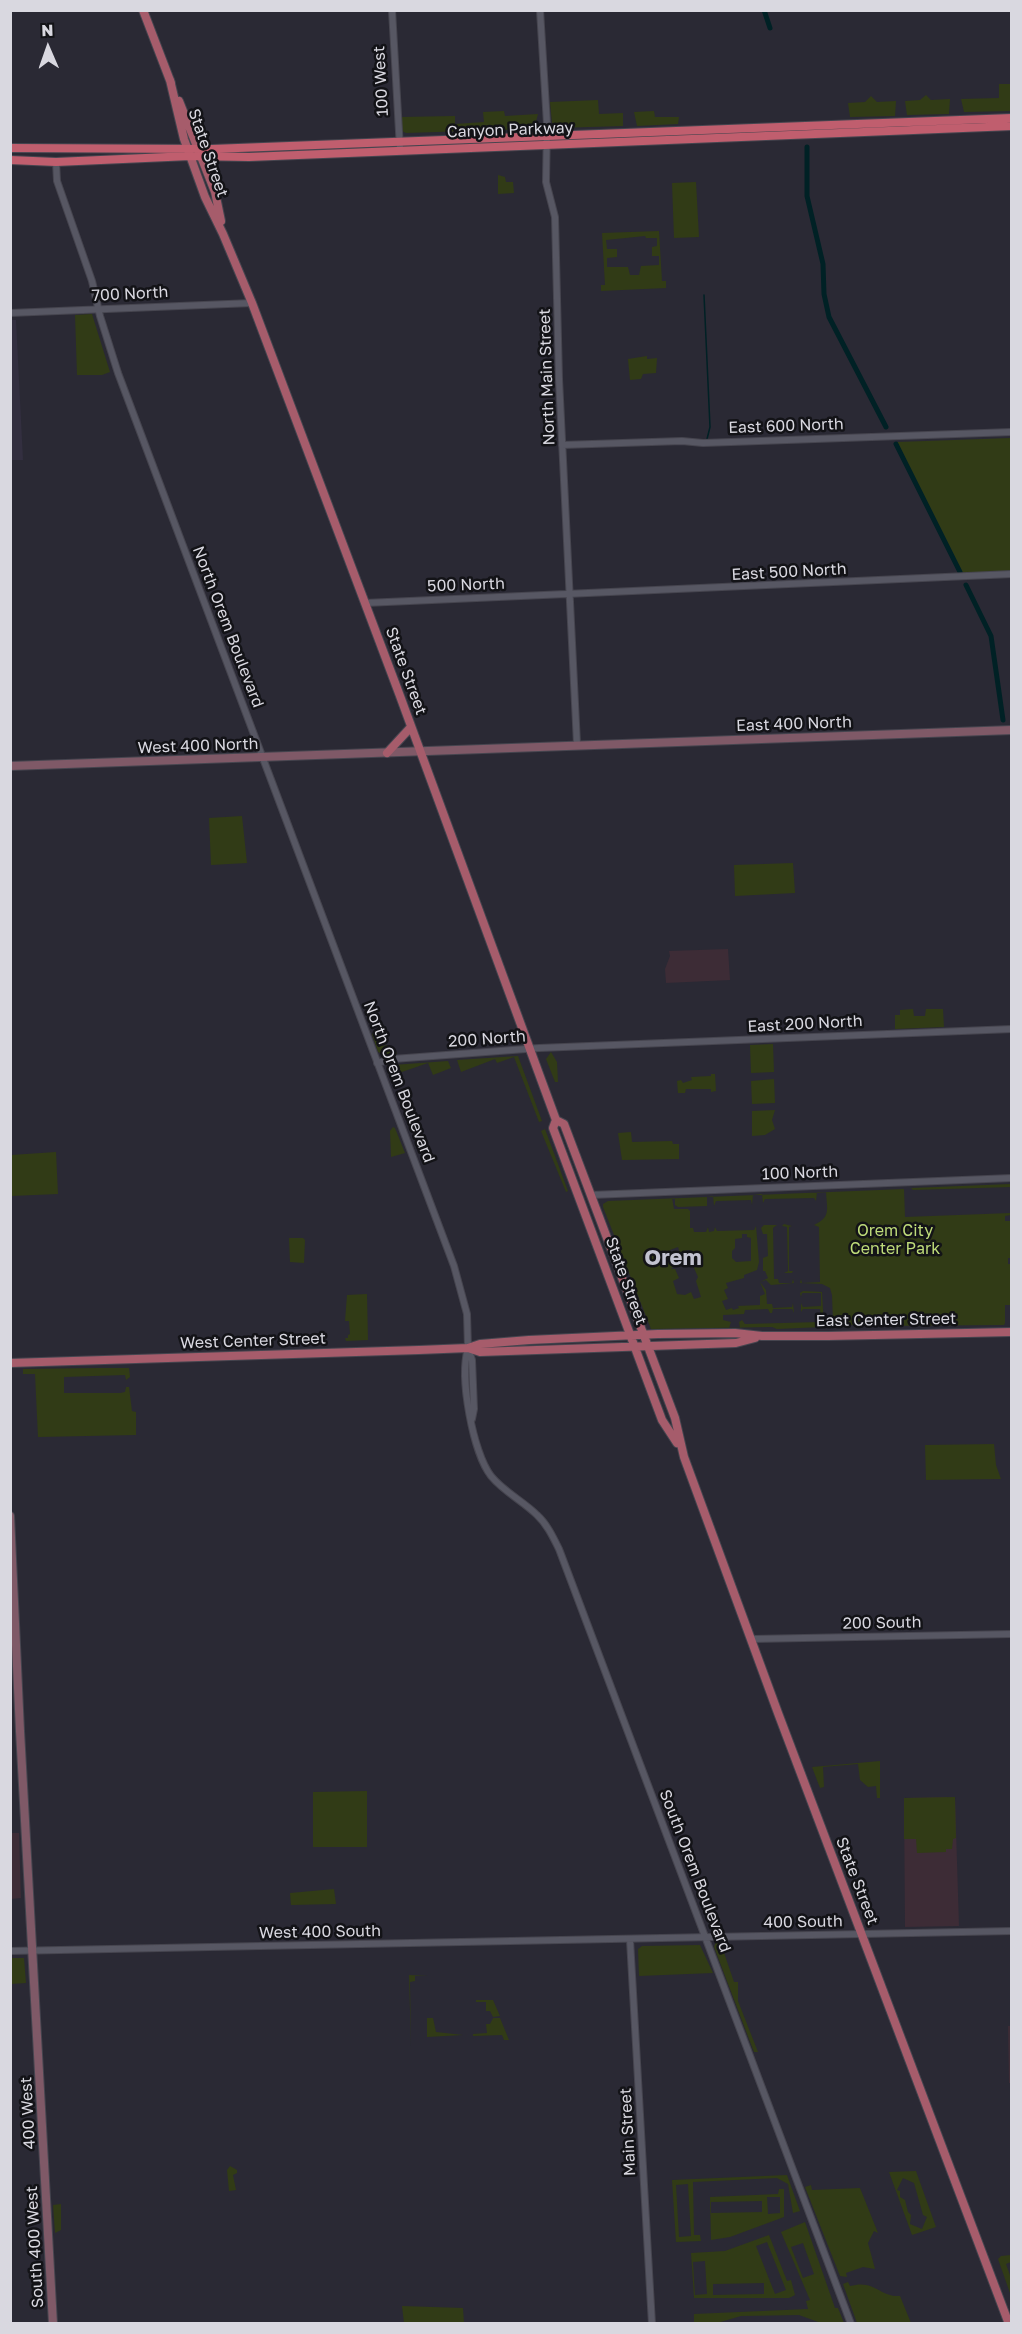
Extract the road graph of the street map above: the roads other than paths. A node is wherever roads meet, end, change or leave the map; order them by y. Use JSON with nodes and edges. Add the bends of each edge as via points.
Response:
{"nodes":[{"id":1,"x":143,"y":10,"type":"edge"},
{"id":2,"x":392,"y":10,"type":"edge"},
{"id":3,"x":540,"y":10,"type":"edge"},
{"id":4,"x":170,"y":80,"type":"junction"},
{"id":5,"x":1011,"y":118,"type":"edge"},
{"id":6,"x":1011,"y":126,"type":"edge"},
{"id":7,"x":546,"y":140,"type":"junction"},
{"id":8,"x":399,"y":145,"type":"junction"},
{"id":9,"x":10,"y":148,"type":"edge"},
{"id":10,"x":189,"y":152,"type":"junction"},
{"id":11,"x":200,"y":153,"type":"junction"},
{"id":12,"x":10,"y":160,"type":"edge"},
{"id":13,"x":56,"y":162,"type":"junction"},
{"id":14,"x":224,"y":234,"type":"junction"},
{"id":15,"x":252,"y":303,"type":"junction"},
{"id":16,"x":99,"y":309,"type":"junction"},
{"id":17,"x":10,"y":313,"type":"edge"},
{"id":18,"x":1011,"y":432,"type":"edge"},
{"id":19,"x":562,"y":445,"type":"junction"},
{"id":20,"x":1011,"y":574,"type":"edge"},
{"id":21,"x":568,"y":594,"type":"junction"},
{"id":22,"x":365,"y":603,"type":"junction"},
{"id":23,"x":411,"y":727,"type":"junction"},
{"id":24,"x":1011,"y":730,"type":"edge"},
{"id":25,"x":577,"y":744,"type":"junction"},
{"id":26,"x":420,"y":752,"type":"junction"},
{"id":27,"x":387,"y":753,"type":"junction"},
{"id":28,"x":263,"y":758,"type":"junction"},
{"id":29,"x":10,"y":766,"type":"edge"},
{"id":30,"x":1011,"y":1029,"type":"edge"},
{"id":31,"x":600,"y":1046,"type":"joint"},
{"id":32,"x":530,"y":1050,"type":"junction"},
{"id":33,"x":377,"y":1063,"type":"junction"},
{"id":34,"x":556,"y":1120,"type":"junction"},
{"id":35,"x":1011,"y":1178,"type":"edge"},
{"id":36,"x":573,"y":1180,"type":"junction"},
{"id":37,"x":591,"y":1195,"type":"junction"},
{"id":38,"x":1011,"y":1332,"type":"edge"},
{"id":39,"x":630,"y":1335,"type":"junction"},
{"id":40,"x":644,"y":1335,"type":"junction"},
{"id":41,"x":762,"y":1336,"type":"junction"},
{"id":42,"x":634,"y":1346,"type":"junction"},
{"id":43,"x":648,"y":1346,"type":"junction"},
{"id":44,"x":468,"y":1348,"type":"junction"},
{"id":45,"x":10,"y":1363,"type":"edge"},
{"id":46,"x":680,"y":1448,"type":"junction"},
{"id":47,"x":10,"y":1516,"type":"edge"},
{"id":48,"x":12,"y":1590,"type":"edge"},
{"id":49,"x":1011,"y":1635,"type":"edge"},
{"id":50,"x":752,"y":1640,"type":"junction"},
{"id":51,"x":1011,"y":1931,"type":"edge"},
{"id":52,"x":861,"y":1934,"type":"junction"},
{"id":53,"x":706,"y":1937,"type":"junction"},
{"id":54,"x":630,"y":1940,"type":"junction"},
{"id":55,"x":32,"y":1950,"type":"junction"},
{"id":56,"x":10,"y":1951,"type":"edge"},
{"id":57,"x":44,"y":2169,"type":"joint"},
{"id":58,"x":53,"y":2324,"type":"edge"},
{"id":59,"x":652,"y":2324,"type":"edge"},
{"id":60,"x":851,"y":2324,"type":"edge"},
{"id":61,"x":1009,"y":2324,"type":"edge"}],
"edges":[{"from":1,"to":4,"type":"main road","name":"State Street"},
{"from":2,"to":8,"type":"street","name":"100 West"},
{"from":3,"to":7,"type":"street","name":"North Main Street"},
{"from":4,"to":10,"type":"main road","name":"State Street"},
{"from":4,"to":11,"type":"main road","name":"State Street"},
{"from":5,"to":7,"type":"highway","name":"Canyon Parkway"},
{"from":6,"to":7,"type":"highway","name":"Canyon Parkway"},
{"from":7,"to":8,"type":"highway","name":"Canyon Parkway"},
{"from":7,"to":19,"type":"street","name":"North Main Street","via":[[546,182],[555,217]]},
{"from":8,"to":11,"type":"highway","name":"Canyon Parkway"},
{"from":9,"to":10,"type":"highway","name":"Canyon Parkway"},
{"from":10,"to":11,"type":"highway","name":"Canyon Parkway"},
{"from":10,"to":13,"type":"highway","name":"Canyon Parkway"},
{"from":10,"to":14,"type":"main road","name":"State Street"},
{"from":11,"to":14,"type":"main road","name":"State Street","via":[[215,192]]},
{"from":12,"to":13,"type":"highway","name":"Canyon Parkway"},
{"from":13,"to":16,"type":"street","name":"North Orem Boulevard","via":[[57,181]]},
{"from":14,"to":15,"type":"main road","name":"State Street"},
{"from":15,"to":16,"type":"street","name":"700 North"},
{"from":15,"to":22,"type":"main road","name":"State Street"},
{"from":16,"to":17,"type":"street","name":"700 North"},
{"from":16,"to":28,"type":"street","name":"North Orem Boulevard","via":[[126,394]]},
{"from":18,"to":19,"type":"street","name":"East 600 North"},
{"from":19,"to":21,"type":"street","name":"North Main Street"},
{"from":20,"to":21,"type":"street","name":"East 500 North"},
{"from":21,"to":22,"type":"street","name":"500 North"},
{"from":21,"to":25,"type":"street","name":"North Main Street"},
{"from":22,"to":23,"type":"main road","name":"State Street"},
{"from":23,"to":26,"type":"main road","name":"State Street"},
{"from":23,"to":27,"type":"main road"},
{"from":24,"to":25,"type":"main road","name":"East 400 North"},
{"from":25,"to":26,"type":"main road","name":"West 400 North"},
{"from":26,"to":27,"type":"main road","name":"West 400 North"},
{"from":26,"to":32,"type":"main road","name":"State Street"},
{"from":27,"to":28,"type":"main road","name":"West 400 North"},
{"from":28,"to":29,"type":"main road","name":"West 400 North"},
{"from":28,"to":33,"type":"street","name":"North Orem Boulevard"},
{"from":30,"to":31,"type":"street","name":"East 200 North"},
{"from":31,"to":32,"type":"street","name":"200 North"},
{"from":32,"to":33,"type":"street","name":"200 North"},
{"from":32,"to":34,"type":"main road","name":"State Street"},
{"from":33,"to":44,"type":"street","name":"North Orem Boulevard","via":[[454,1266],[468,1314]]},
{"from":34,"to":36,"type":"main road","name":"State Street","via":[[554,1128]]},
{"from":34,"to":37,"type":"main road","name":"State Street","via":[[564,1124]]},
{"from":35,"to":37,"type":"street","name":"100 North"},
{"from":36,"to":37,"type":"main road"},
{"from":36,"to":39,"type":"main road","name":"State Street"},
{"from":37,"to":40,"type":"main road","name":"State Street"},
{"from":38,"to":41,"type":"main road","name":"East Center Street"},
{"from":39,"to":40,"type":"main road","name":"East Center Street"},
{"from":39,"to":42,"type":"main road","name":"State Street"},
{"from":39,"to":44,"type":"main road","name":"West Center Street","via":[[480,1344]]},
{"from":40,"to":41,"type":"main road","name":"East Center Street","via":[[735,1332]]},
{"from":40,"to":43,"type":"main road","name":"State Street"},
{"from":41,"to":43,"type":"main road","name":"East Center Street","via":[[736,1342]]},
{"from":42,"to":43,"type":"main road","name":"East Center Street"},
{"from":42,"to":44,"type":"main road","name":"West Center Street","via":[[480,1352]]},
{"from":42,"to":46,"type":"main road","name":"State Street","via":[[662,1420]]},
{"from":43,"to":46,"type":"main road","name":"State Street","via":[[675,1418]]},
{"from":44,"to":45,"type":"main road","name":"West Center Street"},
{"from":44,"to":53,"type":"street","name":"South Orem Boulevard","via":[[468,1410],[483,1462],[507,1492],[542,1520],[559,1549]]},
{"from":46,"to":50,"type":"main road","name":"State Street"},
{"from":47,"to":48,"type":"main road","name":"400 West"},
{"from":48,"to":55,"type":"main road","name":"400 West"},
{"from":49,"to":50,"type":"street","name":"200 South"},
{"from":50,"to":52,"type":"main road","name":"State Street"},
{"from":51,"to":52,"type":"street","name":"400 South"},
{"from":52,"to":53,"type":"street","name":"400 South"},
{"from":52,"to":61,"type":"main road","name":"State Street"},
{"from":53,"to":54,"type":"street","name":"400 South"},
{"from":53,"to":60,"type":"street","name":"South Orem Boulevard"},
{"from":54,"to":55,"type":"street","name":"West 400 South"},
{"from":54,"to":59,"type":"street","name":"Main Street"},
{"from":55,"to":56,"type":"street","name":"West 400 South"},
{"from":55,"to":57,"type":"main road","name":"400 West"},
{"from":57,"to":58,"type":"main road","name":"South 400 West"}]}
